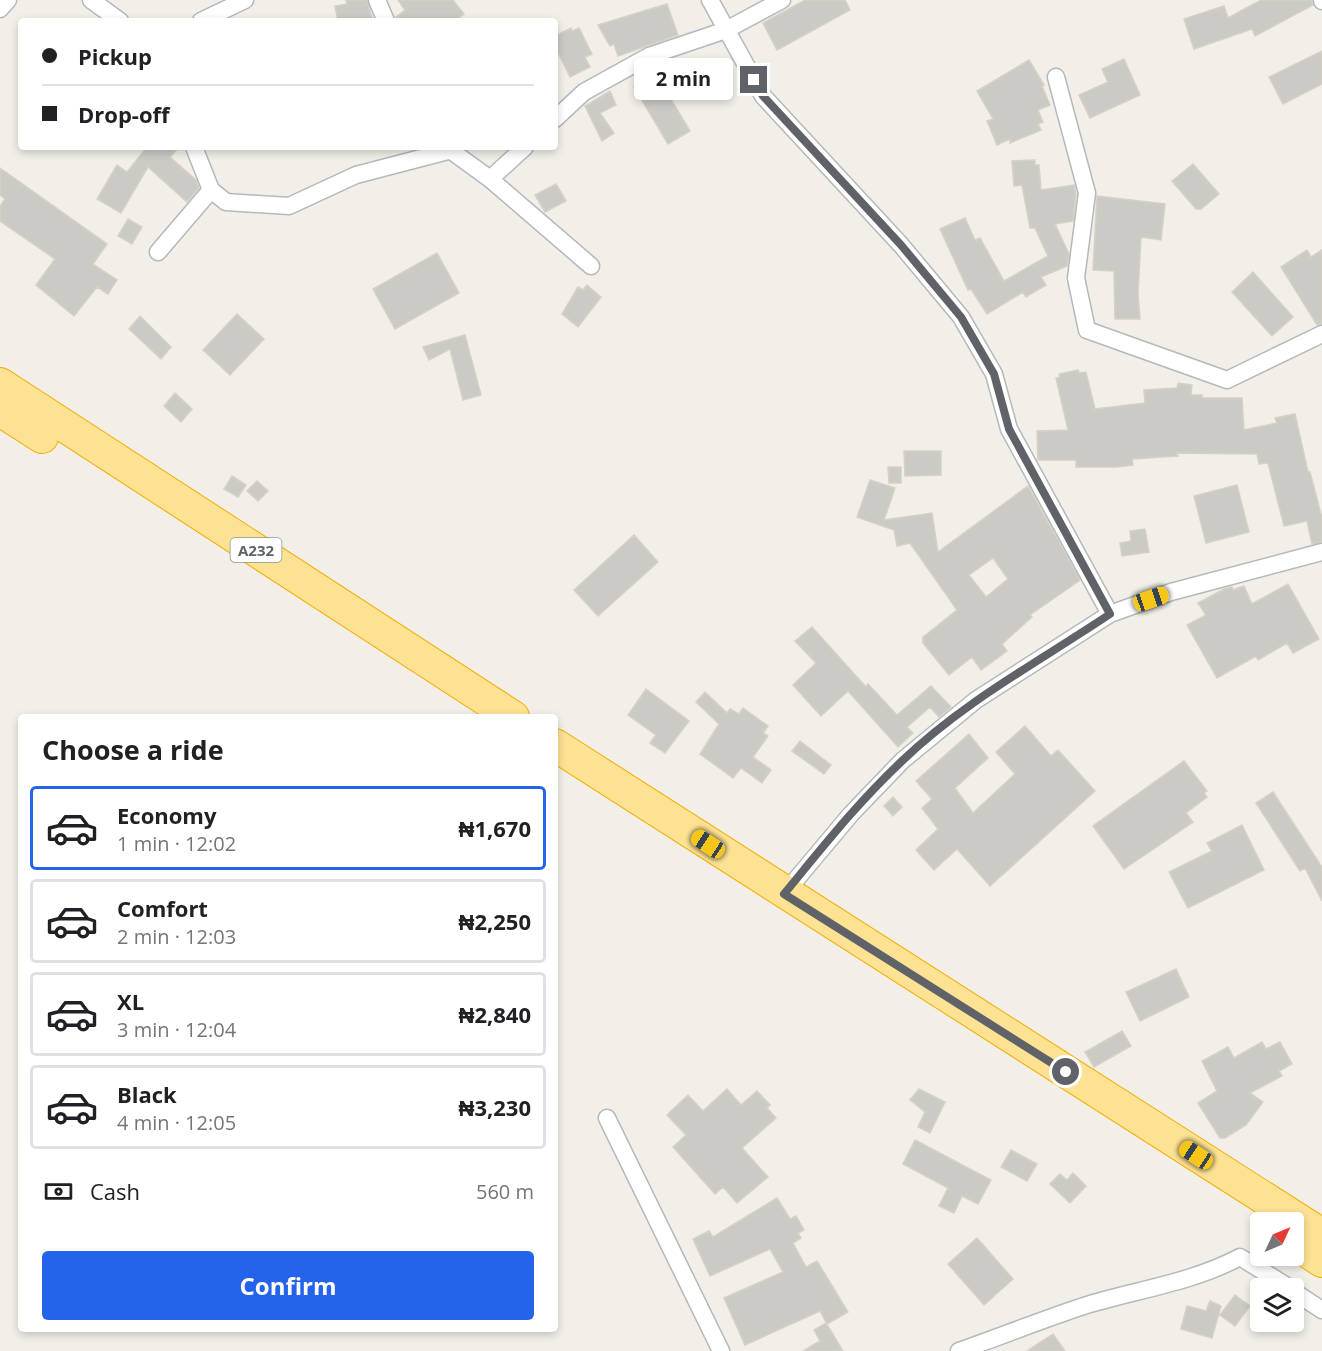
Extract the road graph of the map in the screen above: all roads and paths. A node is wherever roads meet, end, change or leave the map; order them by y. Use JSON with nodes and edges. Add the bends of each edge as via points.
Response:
{"nodes":[{"id":1,"x":8,"y":0,"type":"edge"},
{"id":2,"x":91,"y":0,"type":"edge"},
{"id":3,"x":245,"y":0,"type":"edge"},
{"id":4,"x":377,"y":0,"type":"edge"},
{"id":5,"x":710,"y":0,"type":"edge"},
{"id":6,"x":782,"y":0,"type":"edge"},
{"id":7,"x":0,"y":9,"type":"edge"},
{"id":8,"x":116,"y":18,"type":"edge"},
{"id":9,"x":207,"y":18,"type":"edge"},
{"id":10,"x":385,"y":18,"type":"edge"},
{"id":11,"x":726,"y":30,"type":"junction"},
{"id":12,"x":1056,"y":77,"type":"dead end"},
{"id":13,"x":558,"y":116,"type":"edge"},
{"id":14,"x":195,"y":150,"type":"edge"},
{"id":15,"x":444,"y":150,"type":"edge"},
{"id":16,"x":448,"y":150,"type":"edge"},
{"id":17,"x":522,"y":150,"type":"edge"},
{"id":18,"x":490,"y":179,"type":"junction"},
{"id":19,"x":211,"y":190,"type":"junction"},
{"id":20,"x":159,"y":252,"type":"dead end"},
{"id":21,"x":591,"y":266,"type":"dead end"},
{"id":22,"x":1322,"y":334,"type":"edge"},
{"id":23,"x":0,"y":384,"type":"edge"},
{"id":24,"x":0,"y":410,"type":"edge"},
{"id":25,"x":1322,"y":552,"type":"edge"},
{"id":26,"x":1110,"y":614,"type":"junction"},
{"id":27,"x":474,"y":714,"type":"edge"},
{"id":28,"x":508,"y":714,"type":"edge"},
{"id":29,"x":558,"y":747,"type":"edge"},
{"id":30,"x":558,"y":768,"type":"edge"},
{"id":31,"x":784,"y":894,"type":"junction"},
{"id":32,"x":607,"y":1118,"type":"dead end"},
{"id":33,"x":1250,"y":1214,"type":"edge"},
{"id":34,"x":1322,"y":1235,"type":"edge"},
{"id":35,"x":1304,"y":1249,"type":"edge"},
{"id":36,"x":1322,"y":1261,"type":"edge"},
{"id":37,"x":1272,"y":1278,"type":"edge"},
{"id":38,"x":1304,"y":1298,"type":"edge"},
{"id":39,"x":1322,"y":1310,"type":"edge"},
{"id":40,"x":721,"y":1351,"type":"edge"},
{"id":41,"x":959,"y":1351,"type":"edge"}],
"edges":[{"from":1,"to":7,"type":"street"},
{"from":2,"to":8,"type":"street"},
{"from":3,"to":9,"type":"street"},
{"from":4,"to":10,"type":"street"},
{"from":5,"to":11,"type":"street"},
{"from":6,"to":11,"type":"street"},
{"from":11,"to":13,"type":"street","via":[[649,56],[584,92]]},
{"from":11,"to":26,"type":"street","via":[[763,96],[901,245],[961,317],[994,374],[1009,429]]},
{"from":12,"to":22,"type":"street","via":[[1087,193],[1076,278],[1087,330],[1227,380]]},
{"from":14,"to":19,"type":"street"},
{"from":15,"to":19,"type":"street","via":[[356,175],[289,206],[226,202]]},
{"from":16,"to":18,"type":"street"},
{"from":17,"to":18,"type":"street"},
{"from":18,"to":21,"type":"street"},
{"from":19,"to":20,"type":"street"},
{"from":23,"to":28,"type":"highway","number":"A232"},
{"from":24,"to":27,"type":"highway","number":"A232"},
{"from":25,"to":26,"type":"street","via":[[1171,592]]},
{"from":26,"to":31,"type":"street","via":[[976,700],[903,760],[851,814]]},
{"from":29,"to":31,"type":"highway"},
{"from":30,"to":33,"type":"highway"},
{"from":31,"to":34,"type":"highway"},
{"from":32,"to":40,"type":"street"},
{"from":35,"to":36,"type":"highway"},
{"from":37,"to":41,"type":"street","via":[[1240,1257],[1218,1269],[1090,1304]]},
{"from":38,"to":39,"type":"street"}]}
